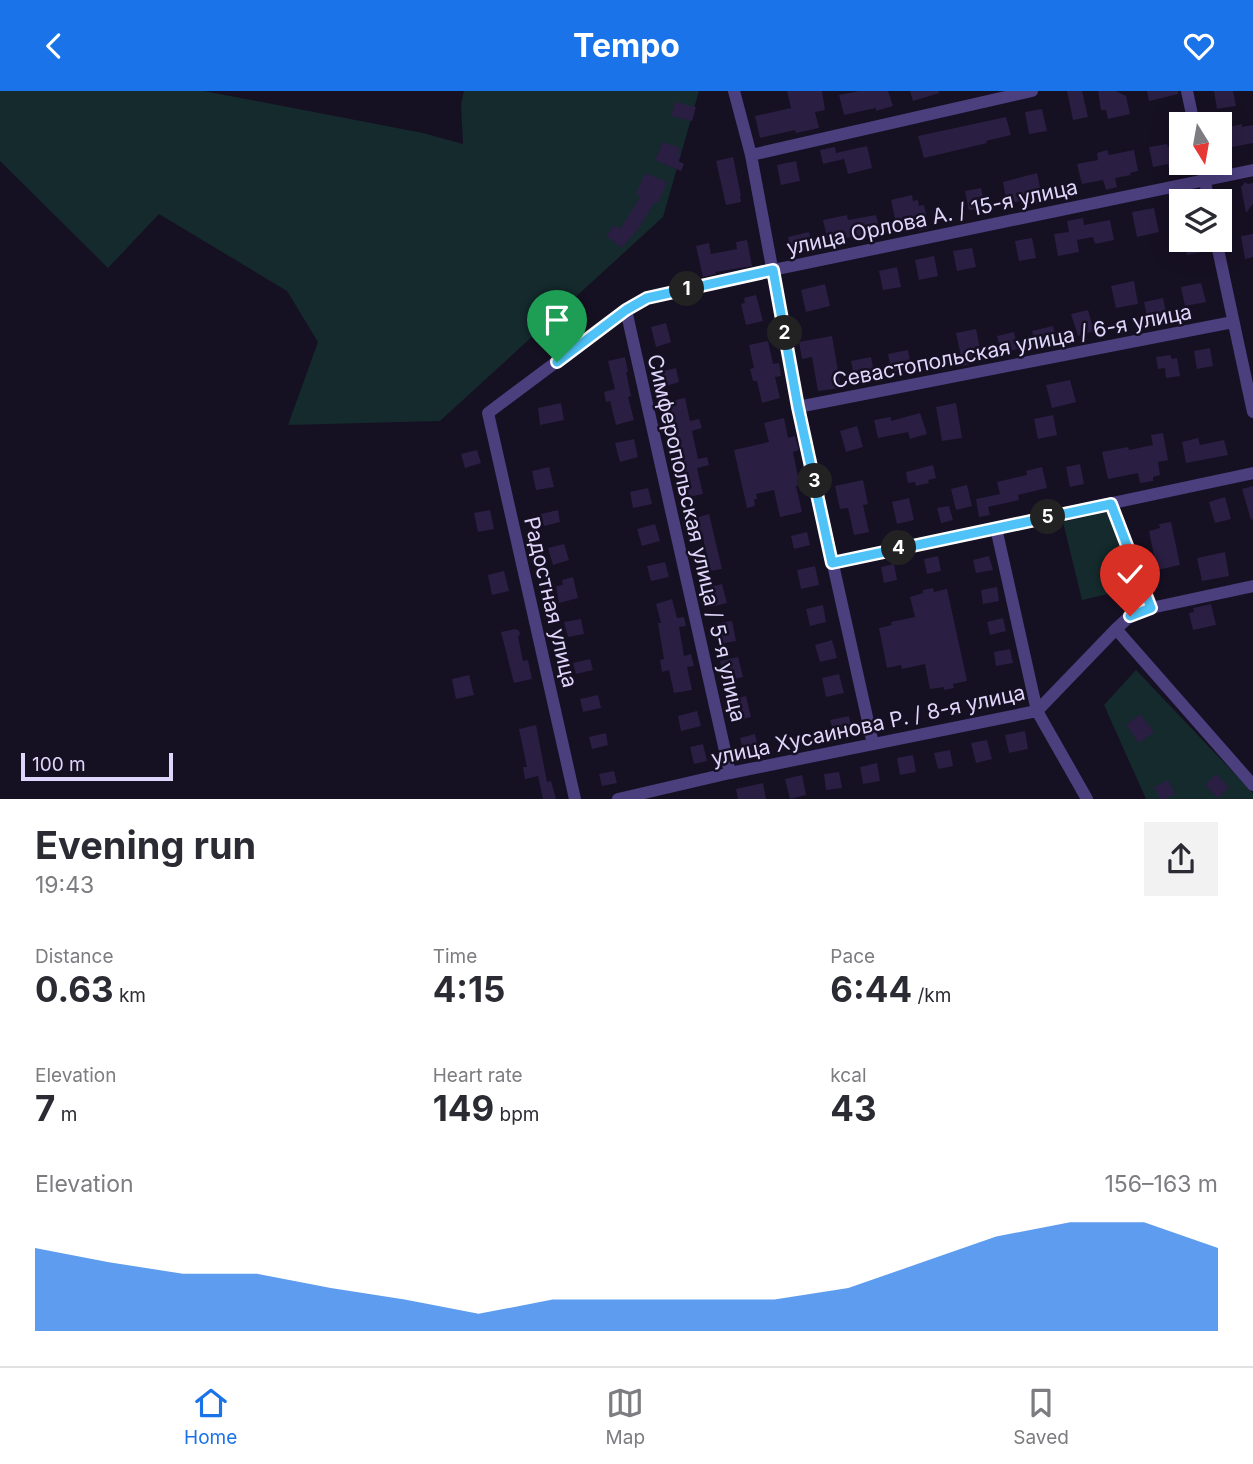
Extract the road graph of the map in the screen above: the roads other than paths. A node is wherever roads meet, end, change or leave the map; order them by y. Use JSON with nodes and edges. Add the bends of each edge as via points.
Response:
{"nodes":[{"id":1,"x":734,"y":91,"type":"edge"},
{"id":2,"x":1032,"y":91,"type":"edge"},
{"id":3,"x":1187,"y":91,"type":"edge"},
{"id":4,"x":1191,"y":112,"type":"edge"},
{"id":5,"x":751,"y":155,"type":"junction"},
{"id":6,"x":1253,"y":170,"type":"edge"},
{"id":7,"x":1203,"y":175,"type":"edge"},
{"id":8,"x":1204,"y":181,"type":"junction"},
{"id":9,"x":1206,"y":189,"type":"edge"},
{"id":10,"x":1218,"y":252,"type":"edge"},
{"id":11,"x":773,"y":270,"type":"junction"},
{"id":12,"x":626,"y":310,"type":"junction"},
{"id":13,"x":1233,"y":323,"type":"junction"},
{"id":14,"x":798,"y":407,"type":"junction"},
{"id":15,"x":1253,"y":412,"type":"edge"},
{"id":16,"x":488,"y":414,"type":"joint"},
{"id":17,"x":1253,"y":473,"type":"edge"},
{"id":18,"x":1111,"y":504,"type":"junction"},
{"id":19,"x":996,"y":528,"type":"junction"},
{"id":20,"x":832,"y":563,"type":"junction"},
{"id":21,"x":1253,"y":586,"type":"edge"},
{"id":22,"x":1151,"y":608,"type":"junction"},
{"id":23,"x":1116,"y":629,"type":"junction"},
{"id":24,"x":1037,"y":711,"type":"junction"},
{"id":25,"x":873,"y":744,"type":"junction"},
{"id":26,"x":730,"y":773,"type":"junction"},
{"id":27,"x":1253,"y":785,"type":"edge"},
{"id":28,"x":575,"y":799,"type":"edge"},
{"id":29,"x":618,"y":799,"type":"edge"},
{"id":30,"x":1087,"y":799,"type":"edge"}],
"edges":[{"from":1,"to":5,"type":"street"},
{"from":2,"to":5,"type":"street"},
{"from":3,"to":4,"type":"street"},
{"from":5,"to":11,"type":"street"},
{"from":6,"to":8,"type":"street","name":"улица Орлова А. / 15-я улица"},
{"from":7,"to":8,"type":"street"},
{"from":8,"to":9,"type":"street"},
{"from":8,"to":11,"type":"street","name":"улица Орлова А. / 15-я улица"},
{"from":10,"to":13,"type":"street"},
{"from":11,"to":12,"type":"street","name":"улица Орлова А. / 15-я улица","via":[[647,298]]},
{"from":11,"to":14,"type":"street"},
{"from":12,"to":16,"type":"street","name":"улица Орлова А. / 15-я улица"},
{"from":12,"to":26,"type":"street","name":"Симферопольская улица / 5-я улица"},
{"from":13,"to":14,"type":"street","name":"Севастопольская улица / 6-я улица"},
{"from":13,"to":15,"type":"street"},
{"from":14,"to":20,"type":"street"},
{"from":16,"to":28,"type":"street","name":"Радостная улица"},
{"from":17,"to":18,"type":"street"},
{"from":18,"to":19,"type":"street"},
{"from":18,"to":22,"type":"street"},
{"from":19,"to":20,"type":"street"},
{"from":19,"to":24,"type":"street"},
{"from":20,"to":25,"type":"street"},
{"from":21,"to":22,"type":"street","name":"улица Хусаинова Р. / 8-я улица"},
{"from":22,"to":23,"type":"street","name":"улица Хусаинова Р. / 8-я улица","via":[[1130,616]]},
{"from":23,"to":24,"type":"street","name":"улица Хусаинова Р. / 8-я улица"},
{"from":23,"to":27,"type":"street"},
{"from":24,"to":25,"type":"street","name":"улица Хусаинова Р. / 8-я улица"},
{"from":24,"to":30,"type":"street"},
{"from":25,"to":26,"type":"street","name":"улица Хусаинова Р. / 8-я улица"},
{"from":26,"to":29,"type":"street","name":"улица Хусаинова Р. / 8-я улица"}]}
